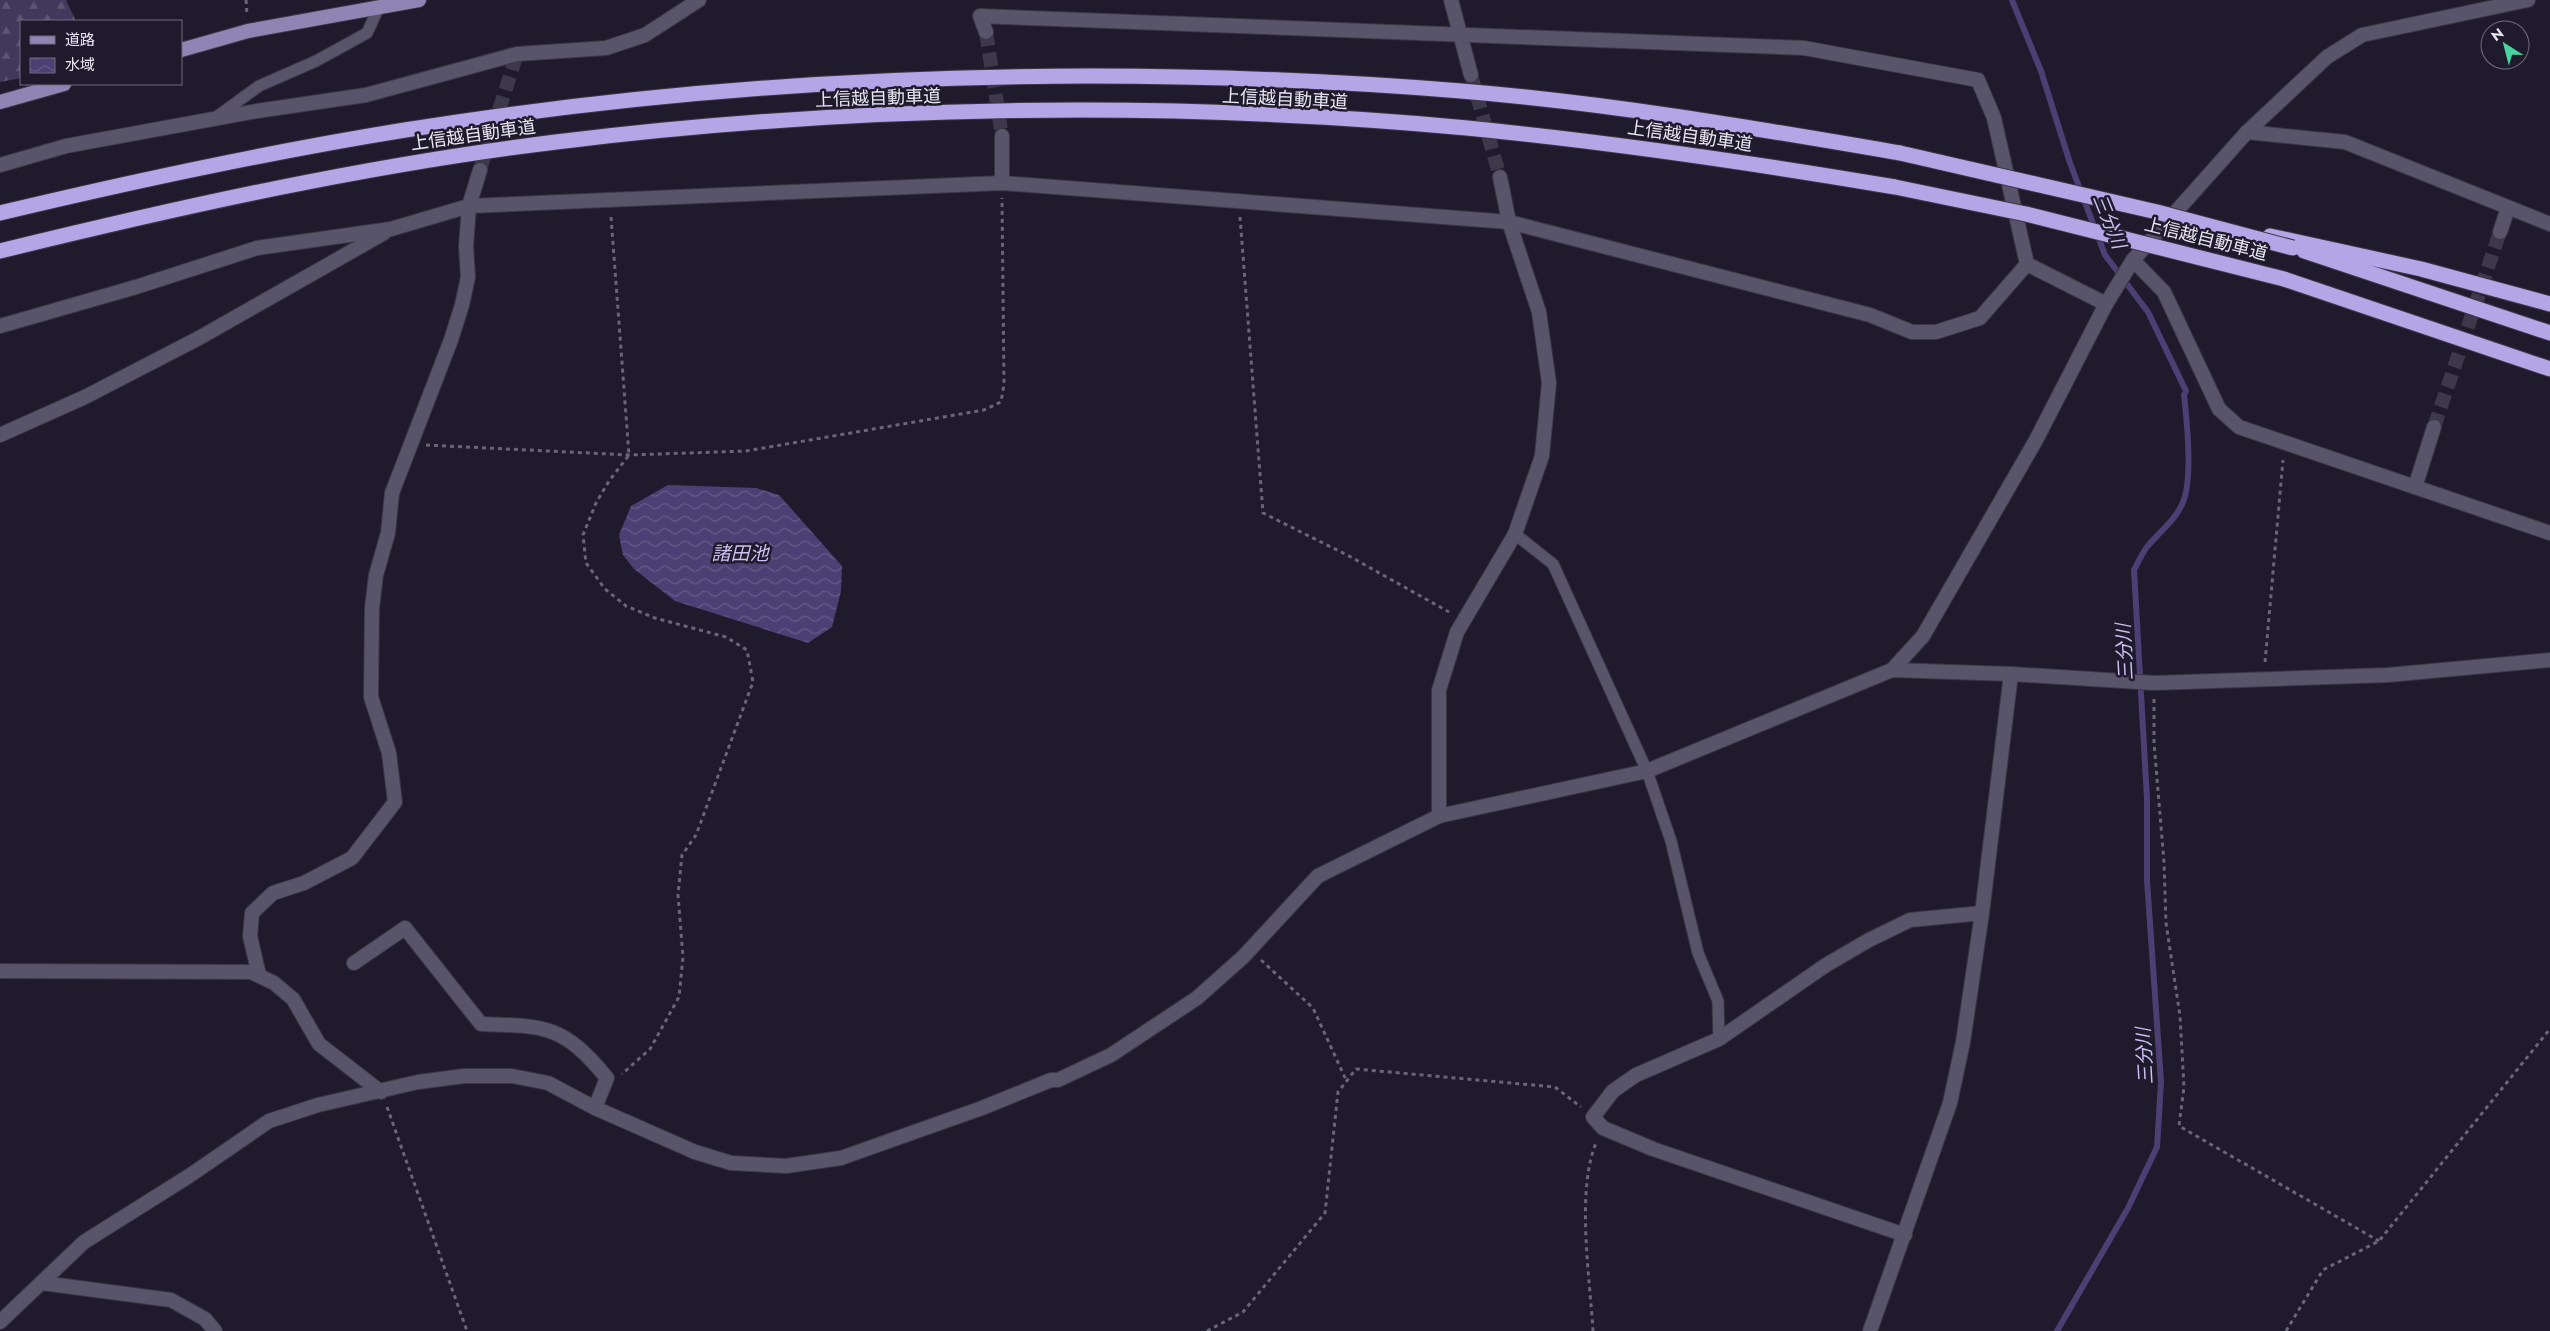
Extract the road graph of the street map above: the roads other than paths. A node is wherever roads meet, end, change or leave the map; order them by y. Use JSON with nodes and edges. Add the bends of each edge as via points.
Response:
{"nodes":[{"id":1,"x":416,"y":0,"type":"edge"},
{"id":2,"x":699,"y":0,"type":"edge"},
{"id":3,"x":1452,"y":0,"type":"edge"},
{"id":4,"x":2528,"y":0,"type":"edge"},
{"id":5,"x":378,"y":7,"type":"junction"},
{"id":6,"x":986,"y":32,"type":"tunnel mouth"},
{"id":7,"x":1460,"y":34,"type":"junction"},
{"id":8,"x":182,"y":50,"type":"edge"},
{"id":9,"x":1471,"y":75,"type":"tunnel mouth"},
{"id":10,"x":60,"y":85,"type":"edge"},
{"id":11,"x":0,"y":102,"type":"edge"},
{"id":12,"x":212,"y":119,"type":"junction"},
{"id":13,"x":2247,"y":132,"type":"junction"},
{"id":14,"x":1002,"y":136,"type":"tunnel mouth"},
{"id":15,"x":0,"y":165,"type":"edge"},
{"id":16,"x":480,"y":170,"type":"tunnel mouth"},
{"id":17,"x":1500,"y":178,"type":"tunnel mouth"},
{"id":18,"x":1002,"y":183,"type":"junction"},
{"id":19,"x":469,"y":206,"type":"junction"},
{"id":20,"x":2508,"y":208,"type":"junction"},
{"id":21,"x":0,"y":213,"type":"edge"},
{"id":22,"x":1509,"y":222,"type":"junction"},
{"id":23,"x":2550,"y":224,"type":"edge"},
{"id":24,"x":391,"y":229,"type":"junction"},
{"id":25,"x":2500,"y":232,"type":"tunnel mouth"},
{"id":26,"x":2294,"y":244,"type":"junction"},
{"id":27,"x":0,"y":251,"type":"edge"},
{"id":28,"x":2133,"y":260,"type":"junction"},
{"id":29,"x":2027,"y":264,"type":"junction"},
{"id":30,"x":2106,"y":304,"type":"junction"},
{"id":31,"x":2550,"y":304,"type":"edge"},
{"id":32,"x":2399,"y":318,"type":"junction"},
{"id":33,"x":0,"y":326,"type":"edge"},
{"id":34,"x":2550,"y":333,"type":"edge"},
{"id":35,"x":2550,"y":369,"type":"edge"},
{"id":36,"x":2550,"y":378,"type":"edge"},
{"id":37,"x":2434,"y":426,"type":"tunnel mouth"},
{"id":38,"x":0,"y":435,"type":"edge"},
{"id":39,"x":2415,"y":487,"type":"junction"},
{"id":40,"x":2550,"y":533,"type":"edge"},
{"id":41,"x":1515,"y":534,"type":"junction"},
{"id":42,"x":2550,"y":660,"type":"edge"},
{"id":43,"x":1892,"y":670,"type":"junction"},
{"id":44,"x":2011,"y":674,"type":"junction"},
{"id":45,"x":1647,"y":771,"type":"junction"},
{"id":46,"x":1439,"y":816,"type":"junction"},
{"id":47,"x":1982,"y":912,"type":"junction"},
{"id":48,"x":354,"y":963,"type":"dead end"},
{"id":49,"x":0,"y":971,"type":"edge"},
{"id":50,"x":259,"y":975,"type":"junction"},
{"id":51,"x":1719,"y":1039,"type":"junction"},
{"id":52,"x":381,"y":1092,"type":"junction"},
{"id":53,"x":595,"y":1108,"type":"junction"},
{"id":54,"x":1905,"y":1235,"type":"junction"},
{"id":55,"x":42,"y":1283,"type":"junction"},
{"id":56,"x":0,"y":1322,"type":"edge"},
{"id":57,"x":215,"y":1331,"type":"edge"},
{"id":58,"x":1870,"y":1331,"type":"edge"}],
"edges":[{"from":1,"to":5,"type":"main road"},
{"from":2,"to":12,"type":"street","via":[[645,36],[606,48],[517,54],[366,95]]},
{"from":3,"to":7,"type":"street"},
{"from":4,"to":13,"type":"street","via":[[2362,35],[2327,57]]},
{"from":5,"to":8,"type":"main road","via":[[248,31]]},
{"from":5,"to":12,"type":"lane","via":[[367,33],[316,62],[259,86]]},
{"from":6,"to":7,"type":"street","via":[[980,16]]},
{"from":7,"to":9,"type":"street"},
{"from":7,"to":29,"type":"street","via":[[1804,48],[1978,80],[1994,118]]},
{"from":10,"to":11,"type":"main road"},
{"from":12,"to":15,"type":"street","via":[[66,146]]},
{"from":13,"to":20,"type":"street","via":[[2345,142]]},
{"from":13,"to":28,"type":"street"},
{"from":14,"to":18,"type":"street"},
{"from":16,"to":19,"type":"street"},
{"from":17,"to":22,"type":"street"},
{"from":18,"to":19,"type":"street"},
{"from":18,"to":22,"type":"street"},
{"from":19,"to":24,"type":"street"},
{"from":19,"to":50,"type":"street","via":[[468,276],[462,305],[392,493],[388,533],[376,575],[372,608],[371,697],[388,752],[394,802],[352,858],[304,883],[273,893],[252,913],[250,936]]},
{"from":20,"to":23,"type":"street"},
{"from":20,"to":25,"type":"street"},
{"from":21,"to":26,"type":"highway","name":"上信越自動車道","bridge":true,"via":[[264,154],[529,112],[693,94],[998,77],[1152,76],[1463,91],[1610,107],[1762,129],[1900,153]]},
{"from":22,"to":29,"type":"street","via":[[1870,315],[1912,332],[1936,332],[1980,318]]},
{"from":22,"to":41,"type":"street","via":[[1539,312],[1549,383],[1542,456]]},
{"from":24,"to":33,"type":"street","via":[[257,248]]},
{"from":24,"to":38,"type":"street","via":[[190,342],[85,397]]},
{"from":26,"to":31,"type":"highway","via":[[2421,269]]},
{"from":26,"to":34,"type":"highway","name":"上信越自動車道"},
{"from":27,"to":32,"type":"highway","name":"上信越自動車道","bridge":true,"via":[[277,187],[416,162],[585,139],[846,117],[1150,111],[1463,128],[1608,143],[1895,187],[2045,219],[2284,279]]},
{"from":28,"to":30,"type":"street"},
{"from":28,"to":39,"type":"street","via":[[2164,292],[2220,409],[2239,427]]},
{"from":29,"to":30,"type":"street"},
{"from":30,"to":43,"type":"street","via":[[2036,440],[1928,628]]},
{"from":32,"to":35,"type":"highway","name":"上信越自動車道"},
{"from":32,"to":36,"type":"highway"},
{"from":37,"to":39,"type":"street"},
{"from":39,"to":40,"type":"street"},
{"from":41,"to":45,"type":"lane","via":[[1553,564]]},
{"from":41,"to":46,"type":"street","via":[[1458,632],[1439,690]]},
{"from":42,"to":44,"type":"street","via":[[2388,676],[2154,683]]},
{"from":43,"to":44,"type":"street"},
{"from":43,"to":45,"type":"street"},
{"from":44,"to":47,"type":"street"},
{"from":45,"to":46,"type":"street"},
{"from":45,"to":51,"type":"lane","via":[[1671,841],[1698,953],[1718,1001]]},
{"from":46,"to":53,"type":"street","via":[[1318,876],[1250,949],[1197,998],[1111,1055],[1058,1080],[841,1158],[786,1166],[731,1163],[695,1152]]},
{"from":47,"to":51,"type":"street","via":[[1910,920],[1826,966]]},
{"from":47,"to":54,"type":"street","via":[[1963,1042],[1950,1103]]},
{"from":48,"to":53,"type":"street","via":[[405,928],[481,1024],[524,1025],[562,1035],[582,1049],[606,1078]]},
{"from":49,"to":50,"type":"street","via":[[251,972]]},
{"from":50,"to":52,"type":"street","via":[[293,999],[319,1044]]},
{"from":51,"to":54,"type":"street","via":[[1636,1075],[1613,1091],[1593,1117],[1602,1128],[1652,1149]]},
{"from":52,"to":53,"type":"street","via":[[464,1076],[512,1076],[548,1083]]},
{"from":52,"to":55,"type":"street","via":[[318,1105],[268,1121],[189,1176],[84,1242]]},
{"from":54,"to":58,"type":"street"},
{"from":55,"to":56,"type":"street"},
{"from":55,"to":57,"type":"street","via":[[171,1300],[205,1319]]}]}
